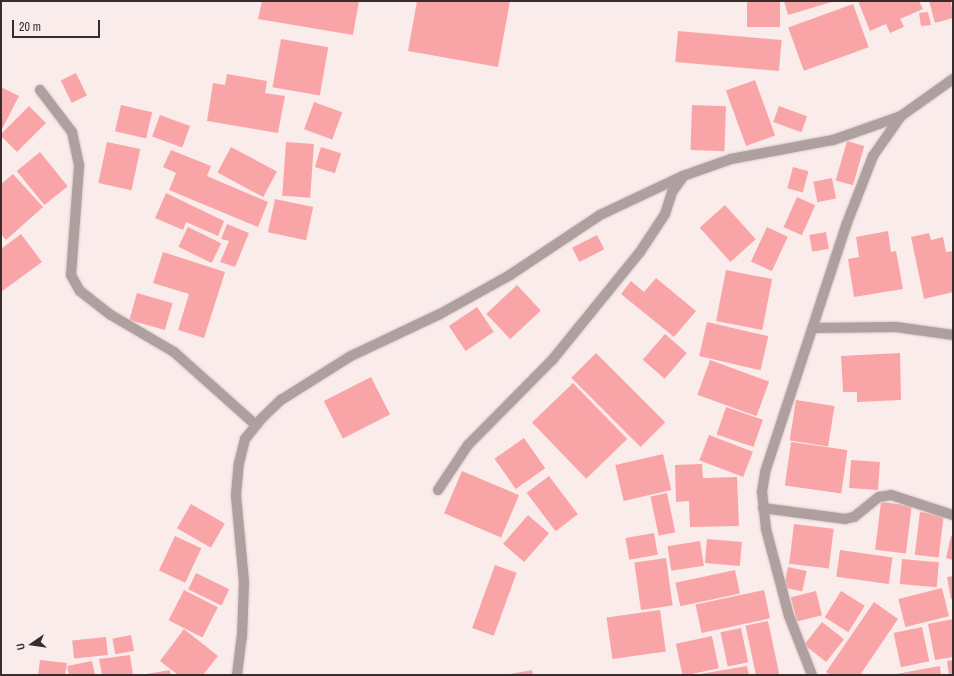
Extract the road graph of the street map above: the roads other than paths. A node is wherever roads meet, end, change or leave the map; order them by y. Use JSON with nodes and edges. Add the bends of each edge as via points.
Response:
{"nodes":[{"id":1,"x":953,"y":79,"type":"edge"},
{"id":2,"x":40,"y":90,"type":"dead end"},
{"id":3,"x":901,"y":116,"type":"junction"},
{"id":4,"x":683,"y":176,"type":"junction"},
{"id":5,"x":813,"y":328,"type":"junction"},
{"id":6,"x":953,"y":335,"type":"edge"},
{"id":7,"x":256,"y":425,"type":"junction"},
{"id":8,"x":438,"y":490,"type":"dead end"},
{"id":9,"x":763,"y":508,"type":"junction"},
{"id":10,"x":953,"y":514,"type":"edge"},
{"id":11,"x":237,"y":675,"type":"edge"},
{"id":12,"x":812,"y":675,"type":"edge"}],
"edges":[{"from":1,"to":3,"type":"street"},
{"from":2,"to":7,"type":"street","via":[[72,132],[79,166],[71,275],[80,291],[111,316],[174,352]]},
{"from":3,"to":4,"type":"street","via":[[833,140],[731,159]]},
{"from":3,"to":5,"type":"street","via":[[885,135],[861,182]]},
{"from":4,"to":7,"type":"street","via":[[600,215],[510,276],[440,314],[351,356],[281,400]]},
{"from":4,"to":8,"type":"street","via":[[672,192],[665,214],[640,252],[553,359],[468,446]]},
{"from":5,"to":6,"type":"street","via":[[896,327]]},
{"from":5,"to":9,"type":"street","via":[[764,472]]},
{"from":7,"to":11,"type":"street","via":[[245,439],[239,463],[236,495],[244,582],[242,637]]},
{"from":9,"to":10,"type":"street","via":[[845,520],[854,517],[879,497],[891,495]]},
{"from":9,"to":12,"type":"street","via":[[789,616]]}]}
